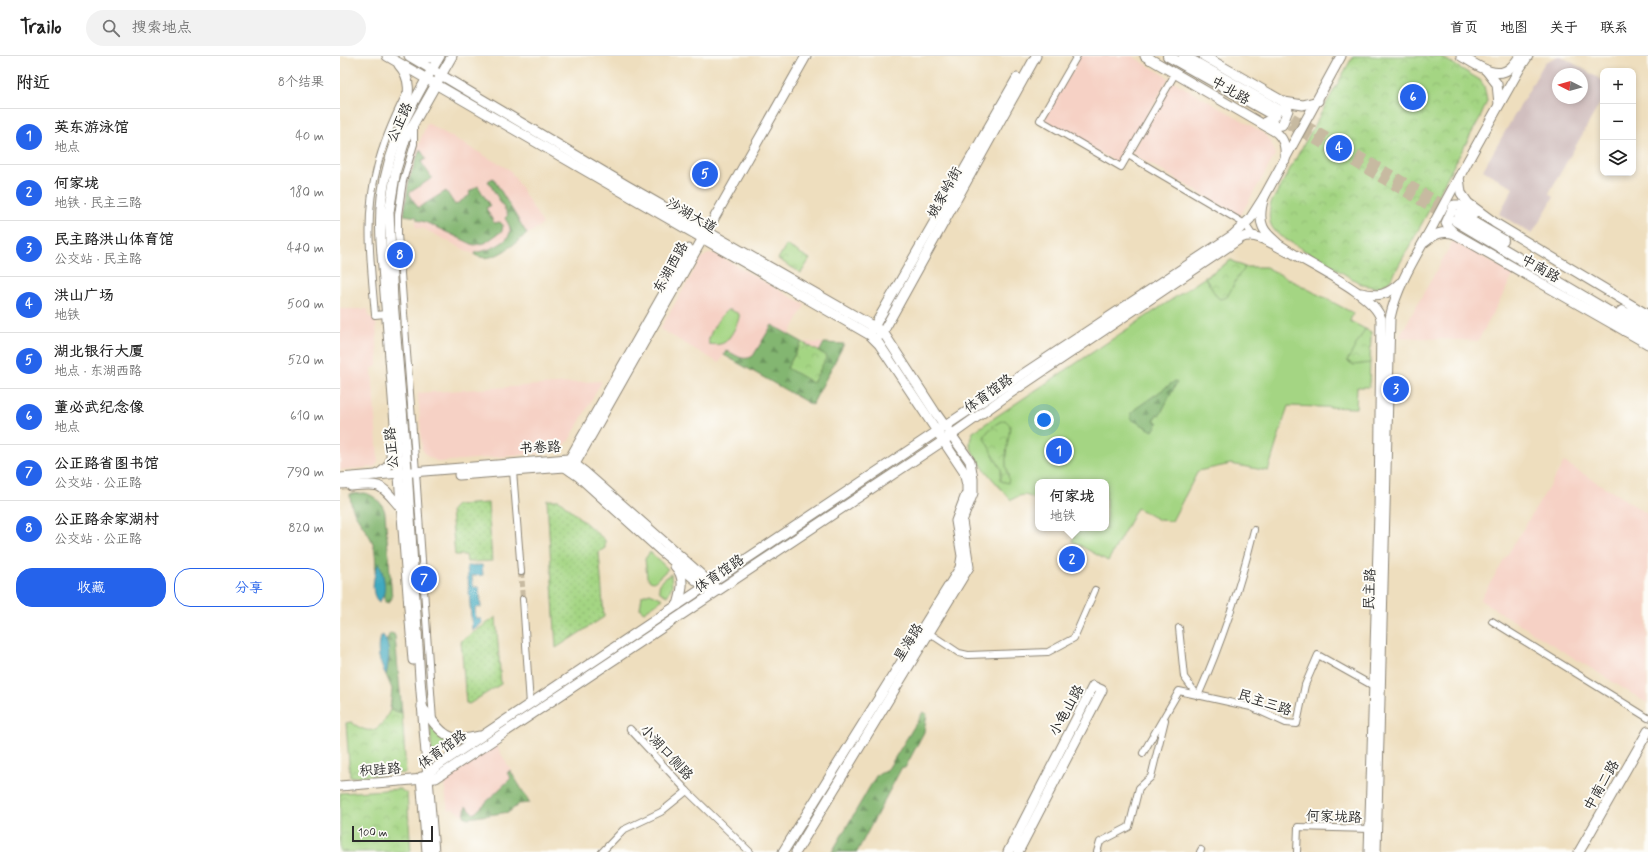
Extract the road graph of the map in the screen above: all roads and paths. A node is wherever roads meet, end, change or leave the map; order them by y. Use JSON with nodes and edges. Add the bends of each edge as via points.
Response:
{"nodes":[{"id":1,"x":409,"y":56,"type":"edge"},
{"id":2,"x":417,"y":56,"type":"edge"},
{"id":3,"x":439,"y":56,"type":"edge"},
{"id":4,"x":452,"y":56,"type":"edge"},
{"id":5,"x":801,"y":56,"type":"edge"},
{"id":6,"x":806,"y":56,"type":"edge"},
{"id":7,"x":1029,"y":56,"type":"edge"},
{"id":8,"x":1036,"y":56,"type":"edge"},
{"id":9,"x":1077,"y":56,"type":"edge"},
{"id":10,"x":1168,"y":56,"type":"edge"},
{"id":11,"x":1184,"y":56,"type":"edge"},
{"id":12,"x":1204,"y":56,"type":"edge"},
{"id":13,"x":1341,"y":56,"type":"edge"},
{"id":14,"x":1461,"y":56,"type":"edge"},
{"id":15,"x":1520,"y":56,"type":"edge"},
{"id":16,"x":1528,"y":56,"type":"edge"},
{"id":17,"x":1147,"y":57,"type":"edge"},
{"id":18,"x":391,"y":58,"type":"edge"},
{"id":19,"x":1486,"y":70,"type":"junction"},
{"id":20,"x":436,"y":72,"type":"junction"},
{"id":21,"x":1175,"y":74,"type":"junction"},
{"id":22,"x":431,"y":81,"type":"junction"},
{"id":23,"x":409,"y":87,"type":"junction"},
{"id":24,"x":1318,"y":101,"type":"junction"},
{"id":25,"x":1498,"y":105,"type":"junction"},
{"id":26,"x":1279,"y":109,"type":"junction"},
{"id":27,"x":1251,"y":118,"type":"junction"},
{"id":28,"x":402,"y":126,"type":"junction"},
{"id":29,"x":1128,"y":155,"type":"junction"},
{"id":30,"x":1285,"y":161,"type":"junction"},
{"id":31,"x":1459,"y":175,"type":"junction"},
{"id":32,"x":1264,"y":198,"type":"junction"},
{"id":33,"x":1495,"y":223,"type":"junction"},
{"id":34,"x":1245,"y":224,"type":"junction"},
{"id":35,"x":702,"y":233,"type":"junction"},
{"id":36,"x":1455,"y":234,"type":"junction"},
{"id":37,"x":1253,"y":236,"type":"junction"},
{"id":38,"x":1421,"y":246,"type":"junction"},
{"id":39,"x":1288,"y":252,"type":"junction"},
{"id":40,"x":1406,"y":276,"type":"junction"},
{"id":41,"x":1356,"y":291,"type":"junction"},
{"id":42,"x":1633,"y":306,"type":"joint"},
{"id":43,"x":386,"y":314,"type":"junction"},
{"id":44,"x":1646,"y":320,"type":"edge"},
{"id":45,"x":1385,"y":326,"type":"junction"},
{"id":46,"x":1626,"y":331,"type":"junction"},
{"id":47,"x":883,"y":332,"type":"junction"},
{"id":48,"x":873,"y":334,"type":"junction"},
{"id":49,"x":1648,"y":336,"type":"edge"},
{"id":50,"x":1648,"y":344,"type":"edge"},
{"id":51,"x":394,"y":415,"type":"junction"},
{"id":52,"x":946,"y":427,"type":"junction"},
{"id":53,"x":937,"y":432,"type":"junction"},
{"id":54,"x":952,"y":435,"type":"junction"},
{"id":55,"x":943,"y":441,"type":"junction"},
{"id":56,"x":570,"y":465,"type":"junction"},
{"id":57,"x":514,"y":471,"type":"junction"},
{"id":58,"x":377,"y":475,"type":"junction"},
{"id":59,"x":408,"y":476,"type":"junction"},
{"id":60,"x":342,"y":482,"type":"edge"},
{"id":61,"x":401,"y":508,"type":"junction"},
{"id":62,"x":1254,"y":530,"type":"dead end"},
{"id":63,"x":670,"y":558,"type":"junction"},
{"id":64,"x":521,"y":572,"type":"tunnel mouth"},
{"id":65,"x":698,"y":572,"type":"junction"},
{"id":66,"x":728,"y":572,"type":"junction"},
{"id":67,"x":708,"y":585,"type":"junction"},
{"id":68,"x":1095,"y":590,"type":"dead end"},
{"id":69,"x":715,"y":592,"type":"junction"},
{"id":70,"x":523,"y":599,"type":"tunnel mouth"},
{"id":71,"x":678,"y":605,"type":"junction"},
{"id":72,"x":1492,"y":621,"type":"dead end"},
{"id":73,"x":922,"y":627,"type":"junction"},
{"id":74,"x":1179,"y":628,"type":"dead end"},
{"id":75,"x":930,"y":633,"type":"junction"},
{"id":76,"x":1377,"y":688,"type":"junction"},
{"id":77,"x":1198,"y":696,"type":"junction"},
{"id":78,"x":530,"y":705,"type":"junction"},
{"id":79,"x":422,"y":707,"type":"junction"},
{"id":80,"x":1166,"y":712,"type":"junction"},
{"id":81,"x":1648,"y":718,"type":"edge"},
{"id":82,"x":433,"y":721,"type":"junction"},
{"id":83,"x":630,"y":729,"type":"dead end"},
{"id":84,"x":1648,"y":731,"type":"edge"},
{"id":85,"x":485,"y":736,"type":"junction"},
{"id":86,"x":1143,"y":753,"type":"dead end"},
{"id":87,"x":425,"y":778,"type":"junction"},
{"id":88,"x":340,"y":786,"type":"edge"},
{"id":89,"x":687,"y":791,"type":"junction"},
{"id":90,"x":1370,"y":829,"type":"junction"},
{"id":91,"x":432,"y":850,"type":"edge"},
{"id":92,"x":602,"y":852,"type":"edge"},
{"id":93,"x":750,"y":852,"type":"edge"},
{"id":94,"x":783,"y":852,"type":"edge"},
{"id":95,"x":796,"y":852,"type":"edge"},
{"id":96,"x":1008,"y":852,"type":"edge"},
{"id":97,"x":1018,"y":852,"type":"edge"},
{"id":98,"x":1096,"y":852,"type":"edge"},
{"id":99,"x":1298,"y":852,"type":"edge"},
{"id":100,"x":1369,"y":852,"type":"edge"},
{"id":101,"x":1376,"y":852,"type":"edge"},
{"id":102,"x":1579,"y":852,"type":"edge"}],
"edges":[{"from":1,"to":20,"type":"main road","name":"沙湖大道"},
{"from":2,"to":3,"type":"main road"},
{"from":3,"to":20,"type":"main road","name":"公正路"},
{"from":4,"to":20,"type":"main road","name":"公正路"},
{"from":5,"to":35,"type":"main road","name":"东湖西路"},
{"from":6,"to":35,"type":"main road","name":"东湖西路"},
{"from":7,"to":48,"type":"main road","name":"姚家岭街"},
{"from":8,"to":47,"type":"main road","name":"姚家岭街"},
{"from":9,"to":29,"type":"street","via":[[1040,120],[1121,167]]},
{"from":10,"to":26,"type":"main road","name":"中北路"},
{"from":11,"to":26,"type":"main road","name":"中北路"},
{"from":12,"to":26,"type":"main road","name":"中北路"},
{"from":13,"to":24,"type":"main road","name":"体育馆路"},
{"from":14,"to":19,"type":"main road"},
{"from":15,"to":19,"type":"main road","via":[[1505,71]]},
{"from":16,"to":25,"type":"main road"},
{"from":17,"to":21,"type":"main road","name":"中北路"},
{"from":18,"to":22,"type":"main road","name":"沙湖大道"},
{"from":18,"to":23,"type":"main road","via":[[403,70]]},
{"from":19,"to":25,"type":"main road","via":[[1497,84]]},
{"from":20,"to":22,"type":"main road","name":"公正路"},
{"from":20,"to":35,"type":"main road","name":"沙湖大道"},
{"from":21,"to":27,"type":"main road","name":"中北路"},
{"from":21,"to":29,"type":"street"},
{"from":22,"to":28,"type":"main road","name":"公正路"},
{"from":22,"to":35,"type":"main road","name":"沙湖大道"},
{"from":22,"to":59,"type":"main road","name":"公正路","via":[[399,156],[389,212],[393,301]]},
{"from":23,"to":28,"type":"main road"},
{"from":23,"to":43,"type":"street","via":[[386,136],[373,185],[370,232],[375,315]]},
{"from":24,"to":26,"type":"main road","name":"中北路"},
{"from":24,"to":30,"type":"main road","name":"体育馆路"},
{"from":25,"to":31,"type":"main road"},
{"from":26,"to":27,"type":"main road","via":[[1288,110],[1281,126],[1261,117]]},
{"from":27,"to":30,"type":"main road","name":"中北路","via":[[1276,132],[1281,138],[1285,146]]},
{"from":28,"to":43,"type":"main road","name":"公正路","via":[[392,152],[382,197],[381,236]]},
{"from":29,"to":34,"type":"street"},
{"from":30,"to":32,"type":"main road","name":"体育馆路"},
{"from":31,"to":33,"type":"main road","name":"中南路","via":[[1460,190],[1464,199]]},
{"from":31,"to":38,"type":"main road"},
{"from":32,"to":34,"type":"main road","name":"体育馆路"},
{"from":32,"to":39,"type":"main road","via":[[1261,212],[1263,228],[1270,238]]},
{"from":33,"to":36,"type":"main road","via":[[1455,205],[1446,223]]},
{"from":33,"to":42,"type":"main road","name":"中南路"},
{"from":34,"to":37,"type":"street"},
{"from":34,"to":52,"type":"main road","name":"体育馆路","via":[[1191,264]]},
{"from":35,"to":48,"type":"main road","name":"沙湖大道"},
{"from":35,"to":56,"type":"main road","name":"东湖西路"},
{"from":36,"to":38,"type":"main road","via":[[1437,234]]},
{"from":36,"to":46,"type":"main road","name":"中南路"},
{"from":37,"to":39,"type":"main road"},
{"from":37,"to":54,"type":"main road","name":"体育馆路","via":[[1240,238]]},
{"from":38,"to":40,"type":"main road"},
{"from":39,"to":41,"type":"main road"},
{"from":40,"to":41,"type":"main road","via":[[1390,291],[1380,295],[1373,296]]},
{"from":40,"to":45,"type":"main road"},
{"from":41,"to":45,"type":"main road","via":[[1378,310]]},
{"from":42,"to":44,"type":"main road"},
{"from":43,"to":51,"type":"main road","name":"公正路"},
{"from":44,"to":49,"type":"main road","name":"中南路","via":[[1617,308],[1458,217]]},
{"from":45,"to":76,"type":"main road","name":"民主路"},
{"from":46,"to":49,"type":"main road"},
{"from":46,"to":50,"type":"main road","name":"中南路"},
{"from":47,"to":48,"type":"main road","name":"姚家岭街"},
{"from":47,"to":52,"type":"main road"},
{"from":48,"to":53,"type":"main road","name":"沙湖大道"},
{"from":51,"to":58,"type":"main road","via":[[389,423],[392,460]]},
{"from":51,"to":59,"type":"main road","name":"公正路"},
{"from":52,"to":53,"type":"main road","name":"体育馆路"},
{"from":52,"to":54,"type":"main road"},
{"from":53,"to":55,"type":"main road","name":"沙湖大道"},
{"from":53,"to":66,"type":"main road","name":"体育馆路"},
{"from":54,"to":55,"type":"main road","name":"体育馆路"},
{"from":54,"to":75,"type":"main road","name":"星海路","via":[[967,456],[973,479],[973,493],[962,521],[969,567]]},
{"from":55,"to":69,"type":"main road","name":"体育馆路"},
{"from":55,"to":73,"type":"main road","name":"星海路","via":[[962,468],[967,485],[956,521],[962,561],[957,574]]},
{"from":56,"to":57,"type":"main road","name":"书卷路"},
{"from":56,"to":59,"type":"main road","name":"书卷路","via":[[501,464]]},
{"from":56,"to":63,"type":"main road","name":"书卷路"},
{"from":56,"to":65,"type":"main road","name":"书卷路"},
{"from":57,"to":59,"type":"main road","name":"书卷路"},
{"from":57,"to":64,"type":"street"},
{"from":58,"to":59,"type":"main road","name":"书卷路"},
{"from":58,"to":60,"type":"main road","name":"书卷路"},
{"from":59,"to":60,"type":"main road","name":"书卷路"},
{"from":59,"to":61,"type":"main road","name":"公正路"},
{"from":59,"to":79,"type":"main road","name":"公正路"},
{"from":59,"to":82,"type":"street"},
{"from":60,"to":61,"type":"main road","via":[[349,486],[378,485]]},
{"from":61,"to":87,"type":"main road","name":"公正路"},
{"from":62,"to":77,"type":"street","via":[[1242,578],[1216,656]]},
{"from":63,"to":67,"type":"main road","name":"书卷路"},
{"from":63,"to":71,"type":"main road","via":[[682,578]]},
{"from":65,"to":66,"type":"main road"},
{"from":65,"to":67,"type":"main road","name":"书卷路"},
{"from":66,"to":67,"type":"main road","name":"体育馆路"},
{"from":67,"to":69,"type":"main road","name":"书卷路"},
{"from":67,"to":71,"type":"main road","name":"体育馆路"},
{"from":68,"to":75,"type":"street","via":[[1074,638],[1048,652],[968,655],[959,653]]},
{"from":69,"to":87,"type":"main road","name":"体育馆路","via":[[449,770],[436,778]]},
{"from":70,"to":78,"type":"street"},
{"from":71,"to":78,"type":"main road","name":"体育馆路"},
{"from":72,"to":81,"type":"street"},
{"from":73,"to":75,"type":"street"},
{"from":73,"to":94,"type":"main road","name":"星海路"},
{"from":74,"to":77,"type":"street","via":[[1184,677]]},
{"from":75,"to":95,"type":"main road","name":"星海路"},
{"from":76,"to":77,"type":"street","name":"民主三路","via":[[1318,654],[1305,685],[1297,724],[1286,723],[1251,707]]},
{"from":76,"to":90,"type":"main road","name":"民主路"},
{"from":76,"to":101,"type":"main road","name":"民主路"},
{"from":77,"to":80,"type":"street","name":"民主三路","via":[[1178,691]]},
{"from":78,"to":85,"type":"main road","name":"体育馆路"},
{"from":79,"to":82,"type":"main road"},
{"from":79,"to":87,"type":"main road","name":"公正路"},
{"from":80,"to":86,"type":"street"},
{"from":80,"to":98,"type":"street","via":[[1151,777],[1139,788],[1129,827],[1100,842]]},
{"from":82,"to":85,"type":"main road","via":[[444,733],[456,739]]},
{"from":83,"to":89,"type":"street","name":"小湖口侧路"},
{"from":84,"to":102,"type":"main road","name":"中南二路"},
{"from":85,"to":87,"type":"main road","name":"体育馆路"},
{"from":87,"to":88,"type":"main road","name":"积跬路"},
{"from":87,"to":91,"type":"main road","name":"公正路"},
{"from":89,"to":92,"type":"street","name":"小湖口侧路","via":[[661,812],[623,830]]},
{"from":89,"to":93,"type":"street","name":"小湖口侧路"},
{"from":90,"to":99,"type":"street","name":"何家垅路","via":[[1298,827]]},
{"from":90,"to":100,"type":"main road","name":"民主路"},
{"from":96,"to":97,"type":"main road","name":"小龟山路","via":[[1093,686],[1102,690]]}]}
